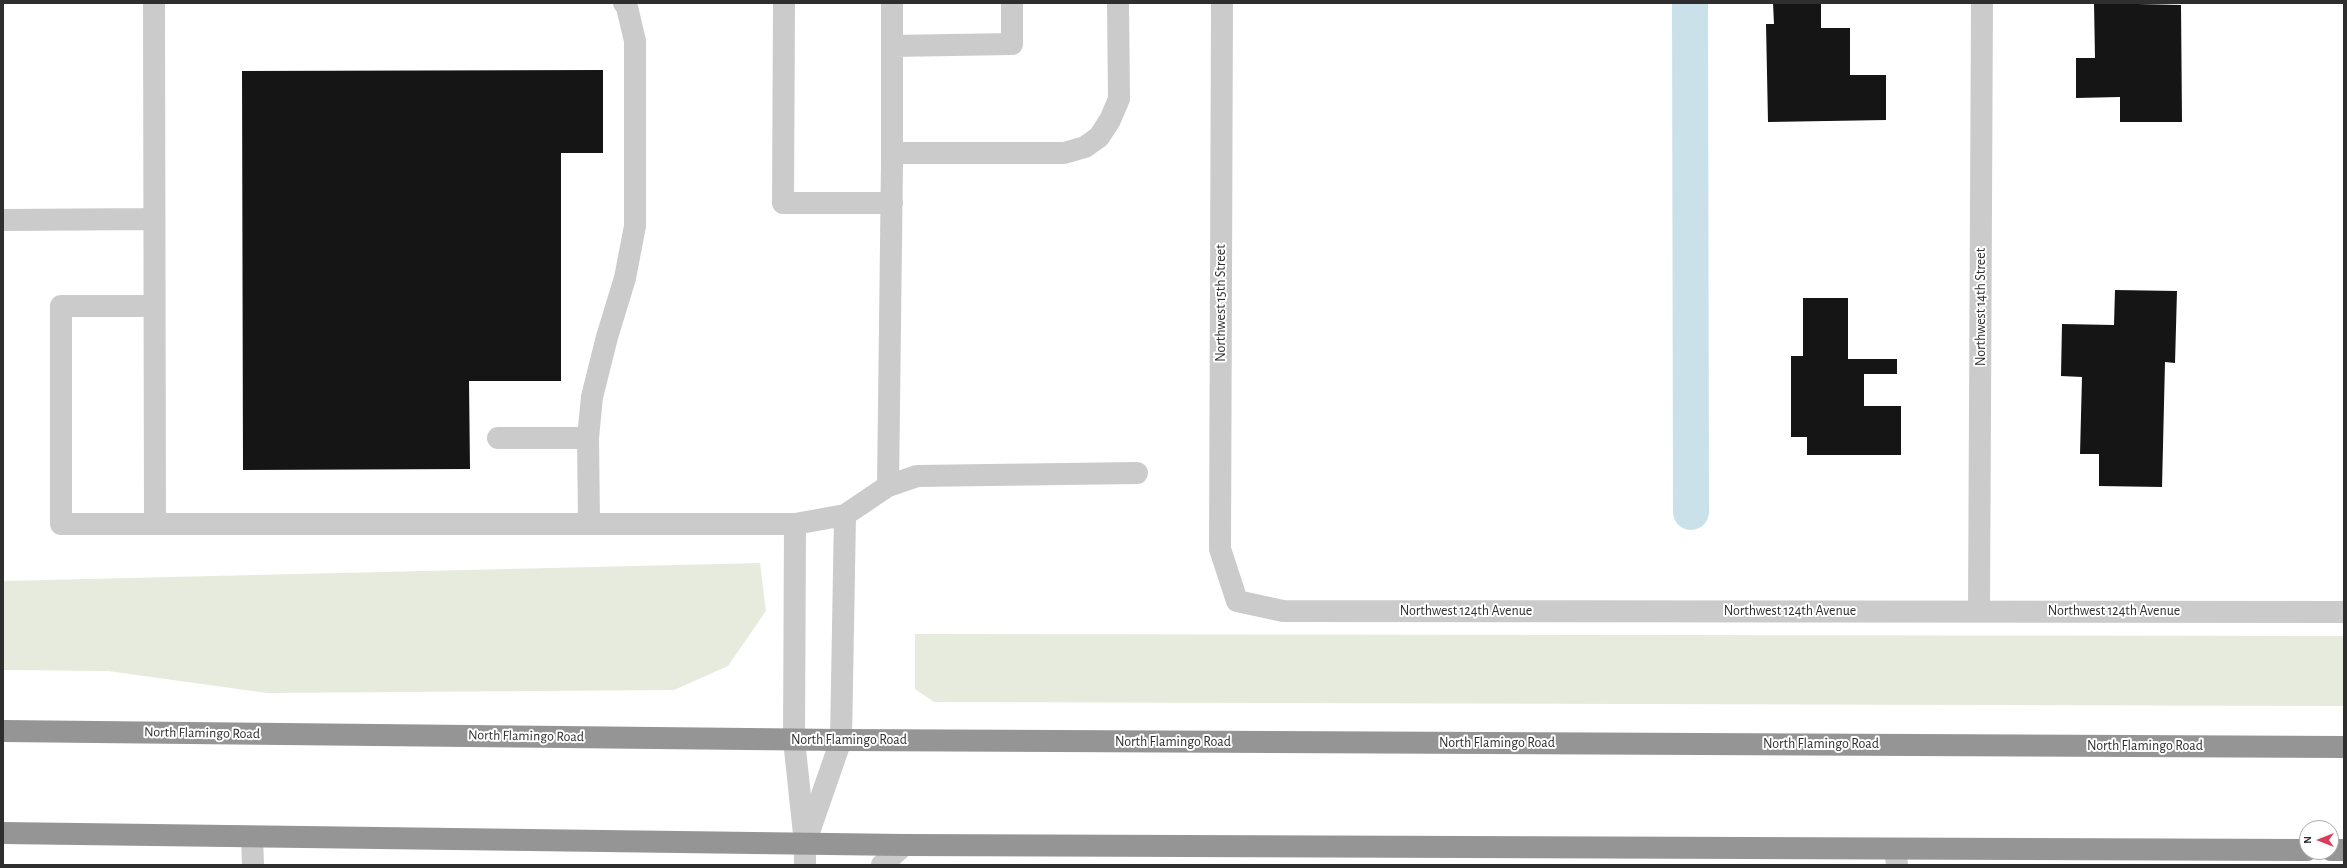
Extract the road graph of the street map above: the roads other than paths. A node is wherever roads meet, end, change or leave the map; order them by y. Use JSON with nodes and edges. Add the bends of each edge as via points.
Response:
{"nodes":[{"id":1,"x":154,"y":3,"type":"edge"},
{"id":2,"x":624,"y":3,"type":"edge"},
{"id":3,"x":784,"y":3,"type":"edge"},
{"id":4,"x":892,"y":3,"type":"edge"},
{"id":5,"x":1012,"y":3,"type":"edge"},
{"id":6,"x":1118,"y":3,"type":"edge"},
{"id":7,"x":1222,"y":3,"type":"edge"},
{"id":8,"x":1982,"y":3,"type":"edge"},
{"id":9,"x":892,"y":46,"type":"junction"},
{"id":10,"x":892,"y":153,"type":"junction"},
{"id":11,"x":892,"y":203,"type":"junction"},
{"id":12,"x":154,"y":219,"type":"junction"},
{"id":13,"x":3,"y":220,"type":"edge"},
{"id":14,"x":154,"y":306,"type":"junction"},
{"id":15,"x":498,"y":438,"type":"dead end"},
{"id":16,"x":588,"y":438,"type":"junction"},
{"id":17,"x":1137,"y":472,"type":"dead end"},
{"id":18,"x":888,"y":486,"type":"junction"},
{"id":19,"x":845,"y":515,"type":"junction"},
{"id":20,"x":589,"y":523,"type":"junction"},
{"id":21,"x":155,"y":524,"type":"junction"},
{"id":22,"x":795,"y":524,"type":"junction"},
{"id":23,"x":1237,"y":601,"type":"joint"},
{"id":24,"x":1979,"y":611,"type":"junction"},
{"id":25,"x":2344,"y":612,"type":"edge"},
{"id":26,"x":3,"y":731,"type":"edge"},
{"id":27,"x":794,"y":740,"type":"junction"},
{"id":28,"x":841,"y":740,"type":"junction"},
{"id":29,"x":2344,"y":746,"type":"edge"},
{"id":30,"x":3,"y":833,"type":"edge"},
{"id":31,"x":252,"y":837,"type":"junction"},
{"id":32,"x":805,"y":843,"type":"junction"},
{"id":33,"x":904,"y":845,"type":"junction"},
{"id":34,"x":2299,"y":850,"type":"edge"},
{"id":35,"x":1896,"y":857,"type":"edge"},
{"id":36,"x":253,"y":865,"type":"edge"},
{"id":37,"x":805,"y":865,"type":"edge"},
{"id":38,"x":882,"y":865,"type":"edge"}],
"edges":[{"from":1,"to":12,"type":"street"},
{"from":2,"to":16,"type":"street","via":[[628,7],[635,41],[635,226],[625,278],[592,397]]},
{"from":3,"to":11,"type":"street","via":[[783,203]]},
{"from":4,"to":9,"type":"street"},
{"from":5,"to":9,"type":"street","via":[[1012,44]]},
{"from":6,"to":10,"type":"street","via":[[1119,99],[1099,137],[1085,147],[1064,153]]},
{"from":7,"to":23,"type":"street","name":"Northwest 15th Street","via":[[1220,549]]},
{"from":8,"to":24,"type":"street","name":"Northwest 14th Street"},
{"from":9,"to":10,"type":"street"},
{"from":10,"to":11,"type":"street"},
{"from":11,"to":18,"type":"street"},
{"from":12,"to":13,"type":"street"},
{"from":12,"to":14,"type":"street"},
{"from":14,"to":21,"type":"street"},
{"from":14,"to":21,"type":"street","via":[[61,306],[61,524]]},
{"from":15,"to":16,"type":"street"},
{"from":16,"to":20,"type":"street"},
{"from":17,"to":18,"type":"street","via":[[917,476]]},
{"from":18,"to":19,"type":"street"},
{"from":19,"to":22,"type":"street"},
{"from":19,"to":28,"type":"street"},
{"from":20,"to":21,"type":"street"},
{"from":20,"to":22,"type":"street"},
{"from":22,"to":27,"type":"street"},
{"from":23,"to":24,"type":"street","name":"Northwest 124th Avenue","via":[[1283,611]]},
{"from":24,"to":25,"type":"street","name":"Northwest 124th Avenue"},
{"from":26,"to":27,"type":"highway","name":"North Flamingo Road"},
{"from":27,"to":28,"type":"highway","name":"North Flamingo Road"},
{"from":27,"to":32,"type":"street"},
{"from":28,"to":29,"type":"highway","name":"North Flamingo Road"},
{"from":28,"to":32,"type":"street"},
{"from":30,"to":31,"type":"highway"},
{"from":31,"to":32,"type":"highway"},
{"from":31,"to":36,"type":"street"},
{"from":32,"to":33,"type":"highway"},
{"from":32,"to":37,"type":"street"},
{"from":33,"to":35,"type":"highway"},
{"from":33,"to":38,"type":"street"},
{"from":34,"to":35,"type":"highway"}]}
